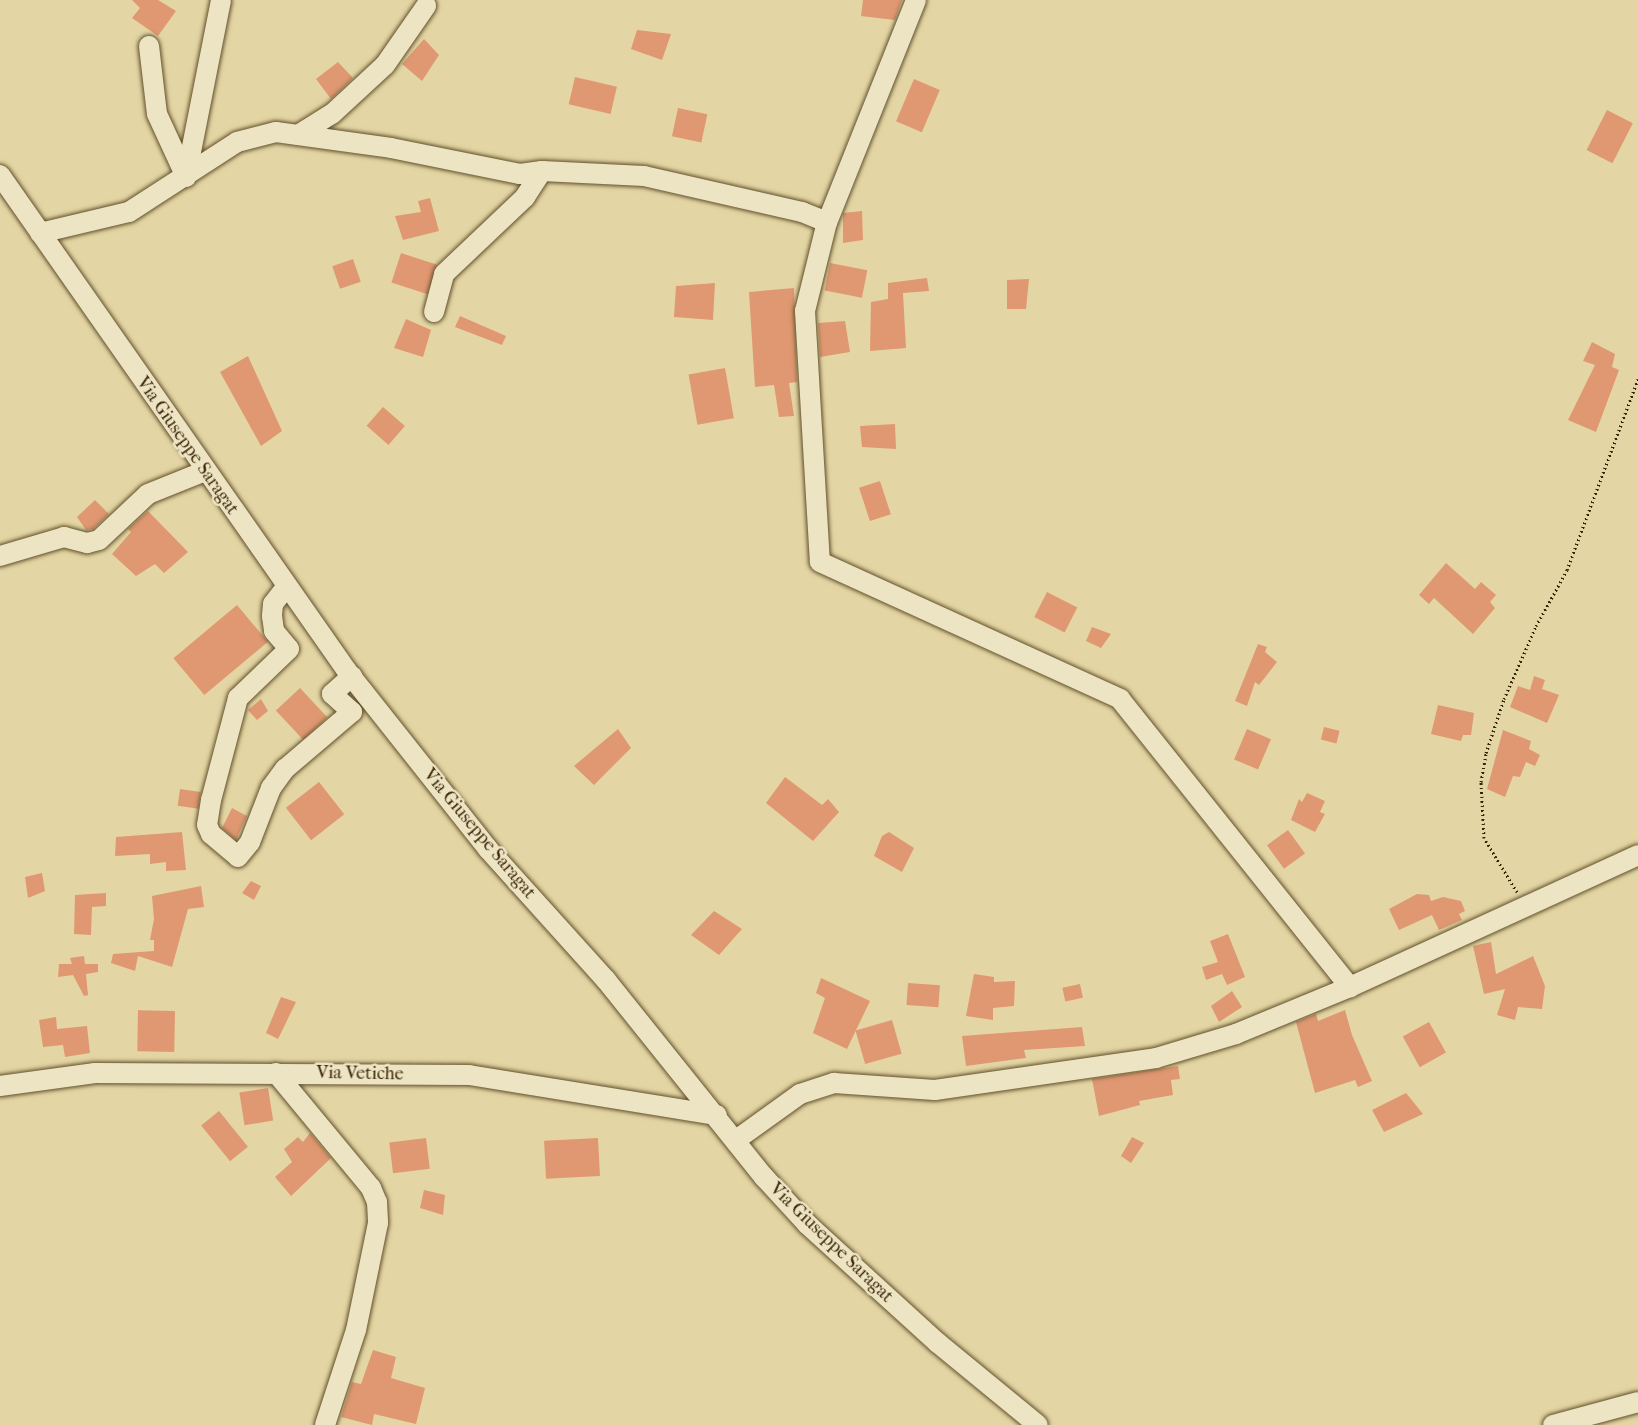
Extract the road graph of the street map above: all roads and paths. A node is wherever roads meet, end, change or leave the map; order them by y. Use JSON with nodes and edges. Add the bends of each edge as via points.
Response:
{"nodes":[{"id":1,"x":222,"y":0,"type":"edge"},
{"id":2,"x":916,"y":0,"type":"edge"},
{"id":3,"x":426,"y":6,"type":"dead end"},
{"id":4,"x":149,"y":45,"type":"dead end"},
{"id":5,"x":298,"y":135,"type":"junction"},
{"id":6,"x":542,"y":171,"type":"junction"},
{"id":7,"x":186,"y":177,"type":"junction"},
{"id":8,"x":3,"y":185,"type":"edge"},
{"id":9,"x":827,"y":222,"type":"junction"},
{"id":10,"x":40,"y":233,"type":"junction"},
{"id":11,"x":434,"y":312,"type":"dead end"},
{"id":12,"x":1638,"y":379,"type":"edge"},
{"id":13,"x":205,"y":471,"type":"junction"},
{"id":14,"x":0,"y":556,"type":"edge"},
{"id":15,"x":287,"y":586,"type":"junction"},
{"id":16,"x":351,"y":676,"type":"junction"},
{"id":17,"x":1638,"y":855,"type":"edge"},
{"id":18,"x":1530,"y":907,"type":"junction"},
{"id":19,"x":1350,"y":987,"type":"junction"},
{"id":20,"x":276,"y":1073,"type":"junction"},
{"id":21,"x":0,"y":1086,"type":"edge"},
{"id":22,"x":717,"y":1115,"type":"junction"},
{"id":23,"x":736,"y":1140,"type":"junction"},
{"id":24,"x":1638,"y":1402,"type":"edge"},
{"id":25,"x":325,"y":1425,"type":"edge"},
{"id":26,"x":1038,"y":1425,"type":"edge"},
{"id":27,"x":1553,"y":1425,"type":"edge"}],
"edges":[{"from":1,"to":7,"type":"street"},
{"from":2,"to":9,"type":"street"},
{"from":3,"to":5,"type":"street","via":[[385,64],[332,114]]},
{"from":4,"to":7,"type":"street","via":[[157,114]]},
{"from":5,"to":6,"type":"street","via":[[391,148],[520,174]]},
{"from":5,"to":7,"type":"street","via":[[276,132],[237,142]]},
{"from":6,"to":9,"type":"street","via":[[644,176],[802,212]]},
{"from":6,"to":11,"type":"street","via":[[525,197],[444,274]]},
{"from":7,"to":10,"type":"street","via":[[129,212]]},
{"from":8,"to":10,"type":"street","name":"Via Giuseppe Saragat"},
{"from":9,"to":19,"type":"street","via":[[805,311],[820,562],[1120,699]]},
{"from":10,"to":13,"type":"street","name":"Via Giuseppe Saragat"},
{"from":12,"to":18,"type":"path","via":[[1567,570],[1536,626],[1504,699],[1486,753],[1481,782],[1484,838],[1507,879]]},
{"from":13,"to":14,"type":"street","via":[[148,494],[99,540],[87,543],[64,537]]},
{"from":13,"to":15,"type":"street","name":"Via Giuseppe Saragat"},
{"from":15,"to":16,"type":"street","name":"Via Giuseppe Saragat"},
{"from":15,"to":16,"type":"street","via":[[273,603],[272,616],[274,631],[289,650],[238,698],[211,800],[207,825],[211,834],[238,856],[250,842],[271,788],[285,769],[352,712],[333,693]]},
{"from":16,"to":22,"type":"street","name":"Via Giuseppe Saragat","via":[[488,849],[606,981]]},
{"from":17,"to":18,"type":"street"},
{"from":18,"to":19,"type":"street"},
{"from":19,"to":23,"type":"street","via":[[1236,1034],[1156,1058],[935,1090],[834,1083],[800,1094]]},
{"from":20,"to":21,"type":"street","name":"Via Vetiche","via":[[95,1073]]},
{"from":20,"to":22,"type":"street","name":"Via Vetiche","via":[[469,1075]]},
{"from":20,"to":25,"type":"street","via":[[370,1188],[377,1202],[378,1223],[356,1330]]},
{"from":22,"to":23,"type":"street","name":"Via Giuseppe Saragat"},
{"from":23,"to":26,"type":"street","name":"Via Giuseppe Saragat","via":[[807,1224],[938,1343]]},
{"from":24,"to":27,"type":"street"}]}
